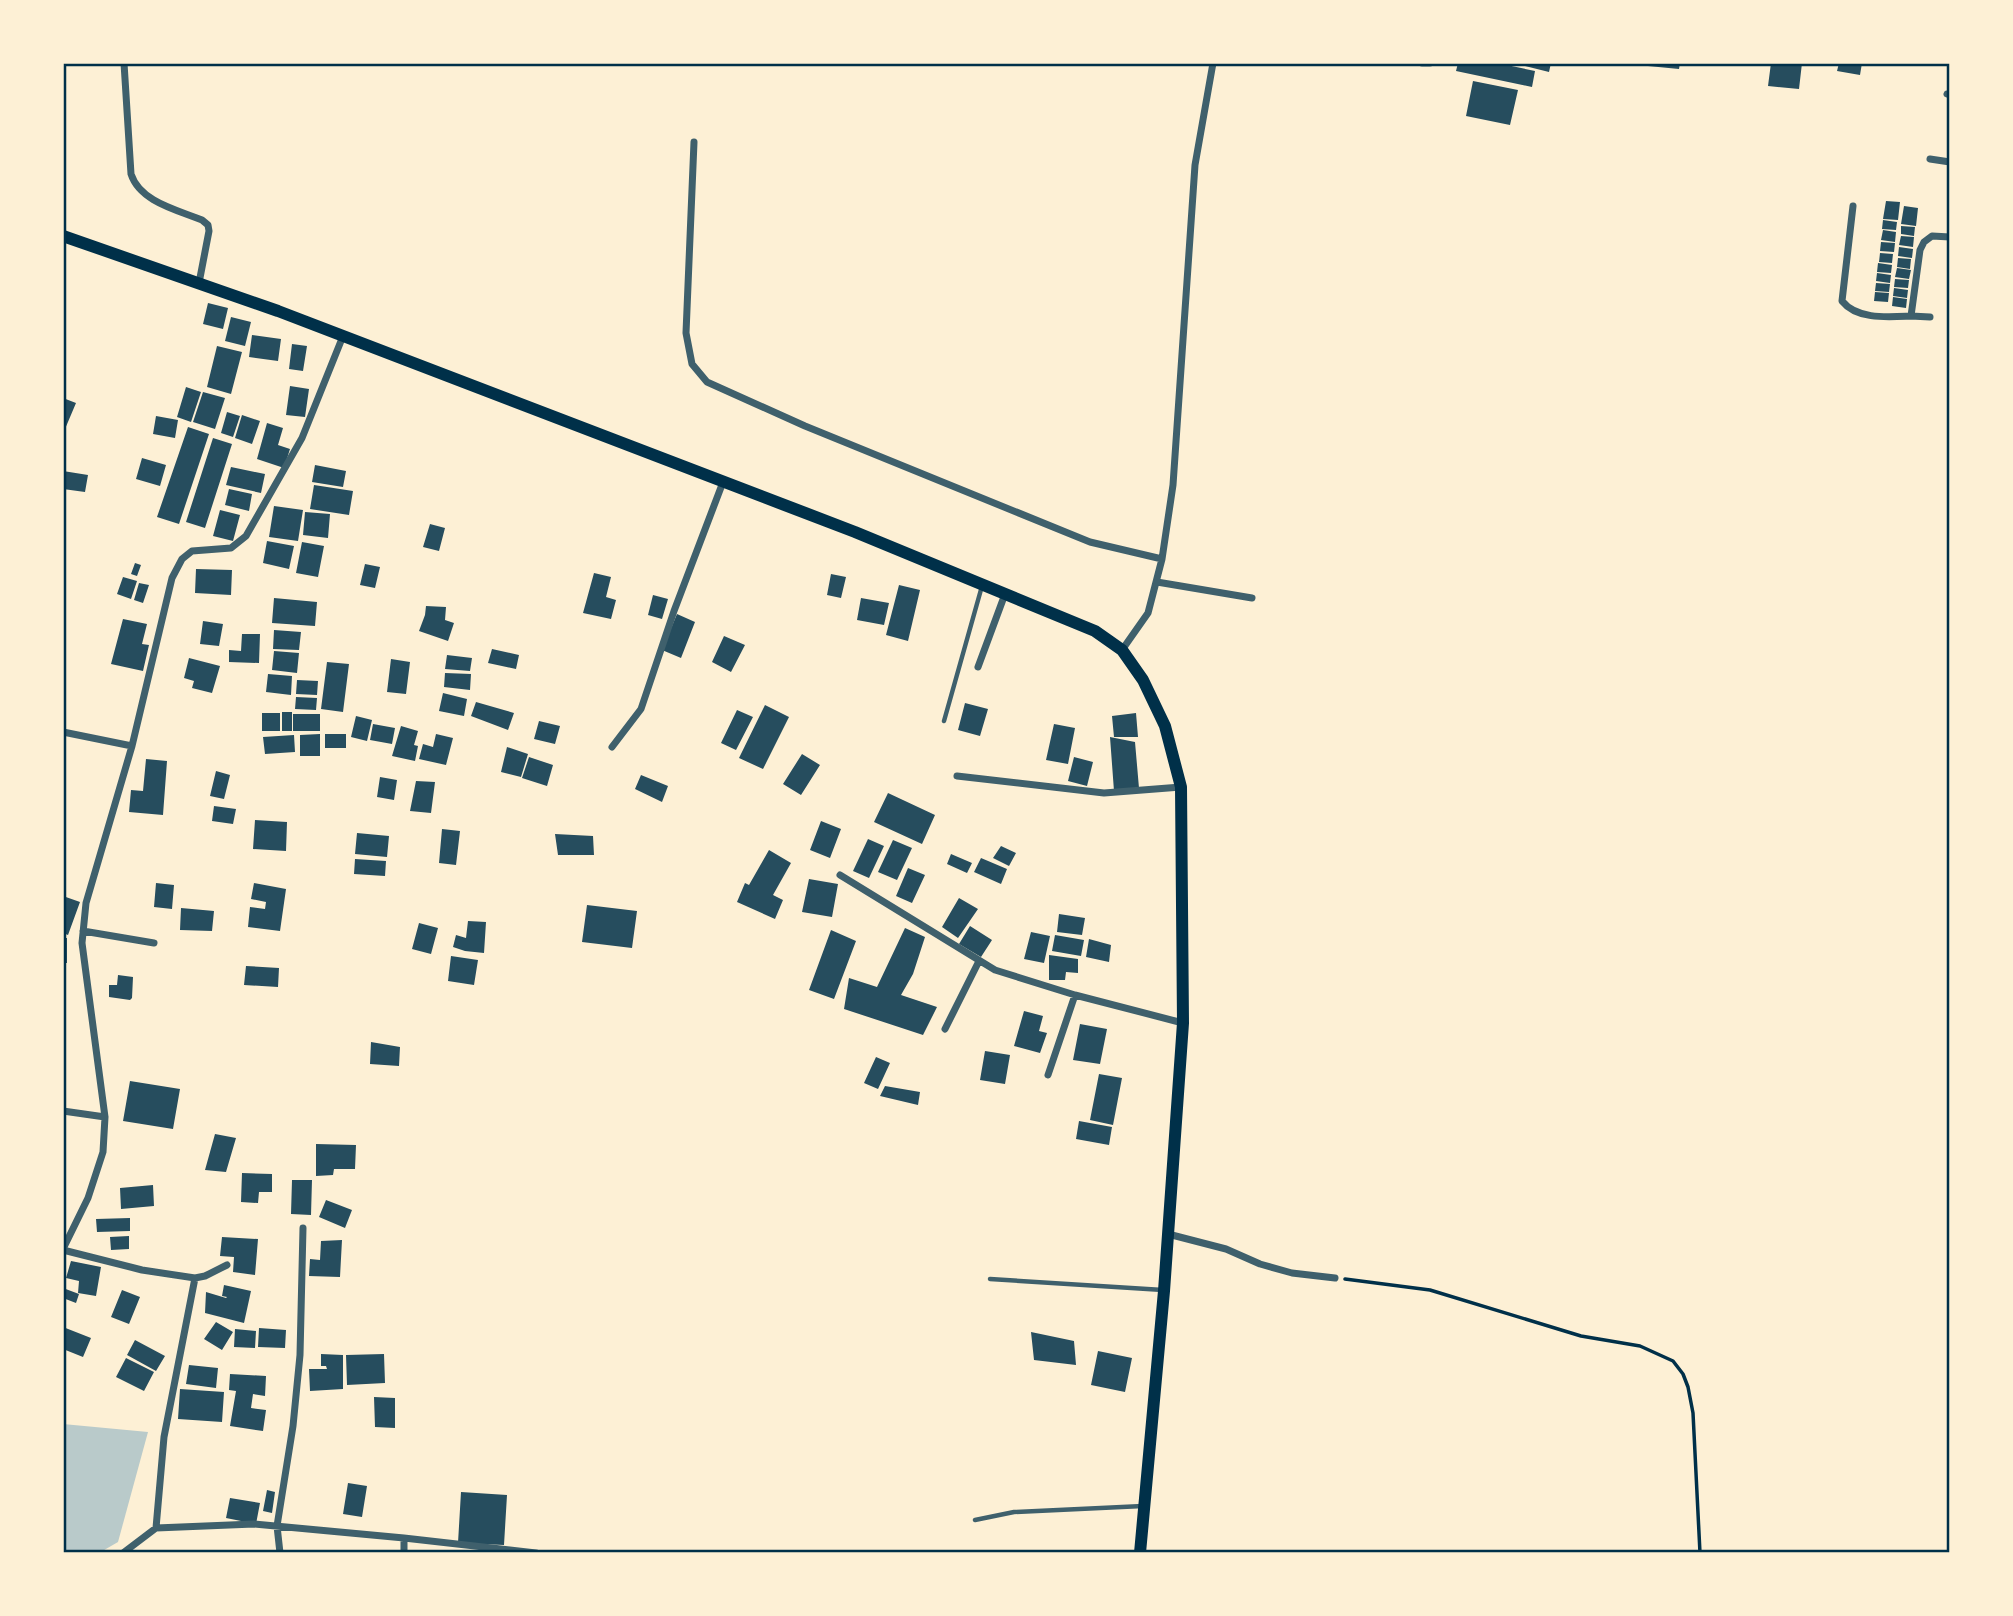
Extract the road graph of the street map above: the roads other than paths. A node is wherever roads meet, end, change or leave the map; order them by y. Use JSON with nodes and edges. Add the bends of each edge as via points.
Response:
{"nodes":[{"id":1,"x":124,"y":63,"type":"edge"},
{"id":2,"x":1213,"y":63,"type":"edge"},
{"id":3,"x":1422,"y":63,"type":"edge"},
{"id":4,"x":1430,"y":63,"type":"edge"},
{"id":5,"x":694,"y":142,"type":"dead end"},
{"id":6,"x":1930,"y":159,"type":"dead end"},
{"id":7,"x":1950,"y":162,"type":"edge"},
{"id":8,"x":1853,"y":206,"type":"dead end"},
{"id":9,"x":63,"y":236,"type":"edge"},
{"id":10,"x":1950,"y":237,"type":"edge"},
{"id":11,"x":199,"y":283,"type":"junction"},
{"id":12,"x":1911,"y":316,"type":"junction"},
{"id":13,"x":1930,"y":317,"type":"dead end"},
{"id":14,"x":343,"y":336,"type":"junction"},
{"id":15,"x":723,"y":482,"type":"junction"},
{"id":16,"x":1162,"y":559,"type":"junction"},
{"id":17,"x":1157,"y":582,"type":"junction"},
{"id":18,"x":983,"y":585,"type":"junction"},
{"id":19,"x":1005,"y":594,"type":"junction"},
{"id":20,"x":1252,"y":598,"type":"dead end"},
{"id":21,"x":1122,"y":650,"type":"junction"},
{"id":22,"x":978,"y":667,"type":"dead end"},
{"id":23,"x":944,"y":721,"type":"dead end"},
{"id":24,"x":63,"y":732,"type":"edge"},
{"id":25,"x":132,"y":746,"type":"junction"},
{"id":26,"x":612,"y":747,"type":"dead end"},
{"id":27,"x":957,"y":776,"type":"dead end"},
{"id":28,"x":1181,"y":787,"type":"junction"},
{"id":29,"x":840,"y":875,"type":"dead end"},
{"id":30,"x":83,"y":931,"type":"junction"},
{"id":31,"x":154,"y":943,"type":"dead end"},
{"id":32,"x":979,"y":961,"type":"junction"},
{"id":33,"x":1075,"y":995,"type":"junction"},
{"id":34,"x":1183,"y":1023,"type":"junction"},
{"id":35,"x":945,"y":1029,"type":"dead end"},
{"id":36,"x":1048,"y":1075,"type":"dead end"},
{"id":37,"x":63,"y":1111,"type":"edge"},
{"id":38,"x":105,"y":1117,"type":"junction"},
{"id":39,"x":303,"y":1228,"type":"dead end"},
{"id":40,"x":1168,"y":1234,"type":"junction"},
{"id":41,"x":63,"y":1249,"type":"edge"},
{"id":42,"x":228,"y":1265,"type":"dead end"},
{"id":43,"x":195,"y":1278,"type":"junction"},
{"id":44,"x":1335,"y":1278,"type":"road end"},
{"id":45,"x":990,"y":1279,"type":"dead end"},
{"id":46,"x":1164,"y":1290,"type":"junction"},
{"id":47,"x":1144,"y":1506,"type":"junction"},
{"id":48,"x":975,"y":1520,"type":"dead end"},
{"id":49,"x":277,"y":1526,"type":"junction"},
{"id":50,"x":156,"y":1528,"type":"junction"},
{"id":51,"x":404,"y":1538,"type":"junction"},
{"id":52,"x":123,"y":1553,"type":"edge"},
{"id":53,"x":280,"y":1553,"type":"edge"},
{"id":54,"x":404,"y":1553,"type":"edge"},
{"id":55,"x":536,"y":1553,"type":"edge"},
{"id":56,"x":1140,"y":1553,"type":"edge"}],
"edges":[{"from":1,"to":11,"type":"street","via":[[134,183],[150,198],[208,225]]},
{"from":2,"to":16,"type":"street","via":[[1195,165],[1172,485]]},
{"from":3,"to":4,"type":"street"},
{"from":5,"to":16,"type":"street","via":[[686,333],[692,364],[708,382],[1090,542]]},
{"from":6,"to":7,"type":"street"},
{"from":8,"to":12,"type":"street","via":[[1842,300],[1857,312]]},
{"from":9,"to":11,"type":"main road"},
{"from":10,"to":12,"type":"street","via":[[1931,236],[1920,250]]},
{"from":11,"to":14,"type":"main road"},
{"from":12,"to":13,"type":"street"},
{"from":14,"to":15,"type":"main road"},
{"from":14,"to":25,"type":"street","via":[[302,438],[246,537],[231,548],[192,551],[172,578]]},
{"from":15,"to":18,"type":"main road"},
{"from":15,"to":26,"type":"street","via":[[641,709]]},
{"from":16,"to":17,"type":"street"},
{"from":17,"to":20,"type":"street"},
{"from":17,"to":21,"type":"street","via":[[1148,613]]},
{"from":18,"to":19,"type":"main road"},
{"from":18,"to":23,"type":"lane"},
{"from":19,"to":21,"type":"main road","via":[[1096,631]]},
{"from":19,"to":22,"type":"street"},
{"from":21,"to":28,"type":"main road","via":[[1166,726]]},
{"from":24,"to":25,"type":"street"},
{"from":25,"to":30,"type":"street","via":[[86,903]]},
{"from":27,"to":28,"type":"street","via":[[1104,793]]},
{"from":28,"to":34,"type":"main road"},
{"from":29,"to":32,"type":"street"},
{"from":30,"to":31,"type":"street"},
{"from":30,"to":38,"type":"street"},
{"from":32,"to":33,"type":"street"},
{"from":32,"to":35,"type":"street"},
{"from":33,"to":34,"type":"street"},
{"from":33,"to":36,"type":"street"},
{"from":34,"to":40,"type":"main road"},
{"from":37,"to":38,"type":"street"},
{"from":38,"to":41,"type":"street","via":[[103,1152],[88,1198]]},
{"from":39,"to":49,"type":"street","via":[[299,1367]]},
{"from":40,"to":44,"type":"street","via":[[1292,1273]]},
{"from":40,"to":46,"type":"main road"},
{"from":41,"to":43,"type":"street","via":[[142,1270]]},
{"from":42,"to":43,"type":"street"},
{"from":43,"to":50,"type":"street","via":[[164,1437]]},
{"from":45,"to":46,"type":"lane"},
{"from":46,"to":47,"type":"main road"},
{"from":47,"to":48,"type":"lane","via":[[1014,1512]]},
{"from":47,"to":56,"type":"main road"},
{"from":49,"to":50,"type":"street"},
{"from":49,"to":51,"type":"street"},
{"from":49,"to":53,"type":"street"},
{"from":50,"to":52,"type":"street"},
{"from":51,"to":54,"type":"street"},
{"from":51,"to":55,"type":"street"}]}
